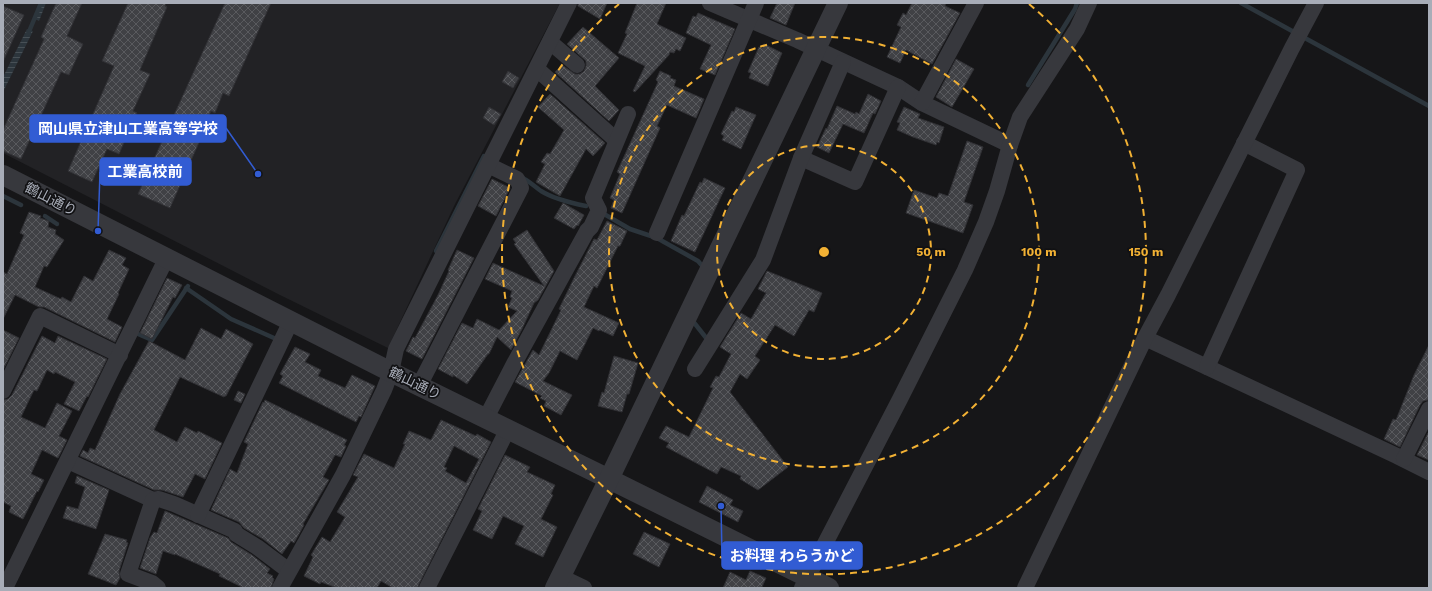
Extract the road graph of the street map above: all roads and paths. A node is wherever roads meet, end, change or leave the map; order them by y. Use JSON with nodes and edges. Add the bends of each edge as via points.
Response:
{"nodes":[{"id":1,"x":569,"y":3,"type":"edge"},
{"id":2,"x":710,"y":3,"type":"edge"},
{"id":3,"x":756,"y":3,"type":"edge"},
{"id":4,"x":838,"y":3,"type":"edge"},
{"id":5,"x":976,"y":3,"type":"edge"},
{"id":6,"x":1089,"y":3,"type":"edge"},
{"id":7,"x":1316,"y":3,"type":"edge"},
{"id":8,"x":749,"y":20,"type":"junction"},
{"id":9,"x":550,"y":42,"type":"junction"},
{"id":10,"x":816,"y":49,"type":"junction"},
{"id":11,"x":843,"y":62,"type":"junction"},
{"id":12,"x":577,"y":66,"type":"dead end"},
{"id":13,"x":537,"y":69,"type":"junction"},
{"id":14,"x":898,"y":87,"type":"junction"},
{"id":15,"x":922,"y":103,"type":"junction"},
{"id":16,"x":628,"y":114,"type":"dead end"},
{"id":17,"x":616,"y":140,"type":"junction"},
{"id":18,"x":1244,"y":143,"type":"junction"},
{"id":19,"x":1010,"y":145,"type":"junction"},
{"id":20,"x":801,"y":158,"type":"junction"},
{"id":21,"x":488,"y":165,"type":"junction"},
{"id":22,"x":3,"y":175,"type":"edge"},
{"id":23,"x":657,"y":233,"type":"dead end"},
{"id":24,"x":167,"y":257,"type":"junction"},
{"id":25,"x":291,"y":321,"type":"junction"},
{"id":26,"x":1145,"y":338,"type":"junction"},
{"id":27,"x":120,"y":354,"type":"junction"},
{"id":28,"x":1207,"y":367,"type":"junction"},
{"id":29,"x":695,"y":370,"type":"dead end"},
{"id":30,"x":391,"y":372,"type":"junction"},
{"id":31,"x":419,"y":386,"type":"junction"},
{"id":32,"x":3,"y":392,"type":"edge"},
{"id":33,"x":1429,"y":409,"type":"edge"},
{"id":34,"x":486,"y":418,"type":"junction"},
{"id":35,"x":508,"y":429,"type":"junction"},
{"id":36,"x":1404,"y":459,"type":"junction"},
{"id":37,"x":68,"y":461,"type":"junction"},
{"id":38,"x":1429,"y":472,"type":"edge"},
{"id":39,"x":609,"y":478,"type":"junction"},
{"id":40,"x":153,"y":500,"type":"junction"},
{"id":41,"x":198,"y":515,"type":"junction"},
{"id":42,"x":8,"y":580,"type":"edge"},
{"id":43,"x":558,"y":582,"type":"edge"},
{"id":44,"x":287,"y":583,"type":"edge"},
{"id":45,"x":804,"y":583,"type":"edge"},
{"id":46,"x":158,"y":588,"type":"edge"},
{"id":47,"x":427,"y":588,"type":"edge"},
{"id":48,"x":584,"y":588,"type":"edge"},
{"id":49,"x":829,"y":588,"type":"edge"},
{"id":50,"x":1025,"y":588,"type":"edge"}],
"edges":[{"from":1,"to":9,"type":"street"},
{"from":2,"to":8,"type":"street"},
{"from":3,"to":8,"type":"street"},
{"from":4,"to":10,"type":"street"},
{"from":5,"to":15,"type":"street"},
{"from":6,"to":19,"type":"street","via":[[1077,30],[1020,117]]},
{"from":7,"to":18,"type":"street"},
{"from":8,"to":10,"type":"street"},
{"from":8,"to":23,"type":"street"},
{"from":9,"to":12,"type":"street"},
{"from":9,"to":13,"type":"street"},
{"from":10,"to":11,"type":"street"},
{"from":10,"to":39,"type":"street"},
{"from":11,"to":14,"type":"street"},
{"from":11,"to":20,"type":"street"},
{"from":13,"to":17,"type":"street"},
{"from":13,"to":21,"type":"street"},
{"from":14,"to":15,"type":"street"},
{"from":14,"to":20,"type":"street","via":[[855,182]]},
{"from":15,"to":19,"type":"street"},
{"from":16,"to":17,"type":"street"},
{"from":17,"to":34,"type":"street","via":[[594,198],[599,210]]},
{"from":18,"to":26,"type":"street"},
{"from":18,"to":28,"type":"street","via":[[1297,170]]},
{"from":19,"to":45,"type":"street","via":[[986,222],[965,270]]},
{"from":20,"to":29,"type":"street","via":[[763,260]]},
{"from":21,"to":30,"type":"street","via":[[396,349]]},
{"from":21,"to":31,"type":"street","via":[[517,179],[521,188]]},
{"from":22,"to":24,"type":"street","name":"鶴山通り"},
{"from":24,"to":25,"type":"street","name":"鶴山通り"},
{"from":24,"to":27,"type":"street"},
{"from":25,"to":30,"type":"street","name":"鶴山通り"},
{"from":25,"to":41,"type":"street"},
{"from":26,"to":28,"type":"street"},
{"from":26,"to":50,"type":"street"},
{"from":27,"to":32,"type":"street","via":[[40,316]]},
{"from":27,"to":37,"type":"street"},
{"from":28,"to":36,"type":"street"},
{"from":30,"to":31,"type":"street","name":"鶴山通り"},
{"from":30,"to":44,"type":"street","via":[[343,476]]},
{"from":31,"to":34,"type":"street","name":"鶴山通り"},
{"from":33,"to":36,"type":"street"},
{"from":34,"to":35,"type":"street","name":"鶴山通り"},
{"from":35,"to":39,"type":"street","name":"鶴山通り"},
{"from":35,"to":47,"type":"street"},
{"from":36,"to":38,"type":"street"},
{"from":37,"to":40,"type":"street"},
{"from":37,"to":42,"type":"street"},
{"from":39,"to":43,"type":"street"},
{"from":39,"to":45,"type":"street","name":"鶴山通り"},
{"from":40,"to":41,"type":"street","via":[[174,504]]},
{"from":40,"to":46,"type":"street","via":[[128,574]]},
{"from":41,"to":44,"type":"street","via":[[235,531],[257,546]]},
{"from":43,"to":48,"type":"street"},
{"from":45,"to":49,"type":"street","name":"鶴山通り"}]}
